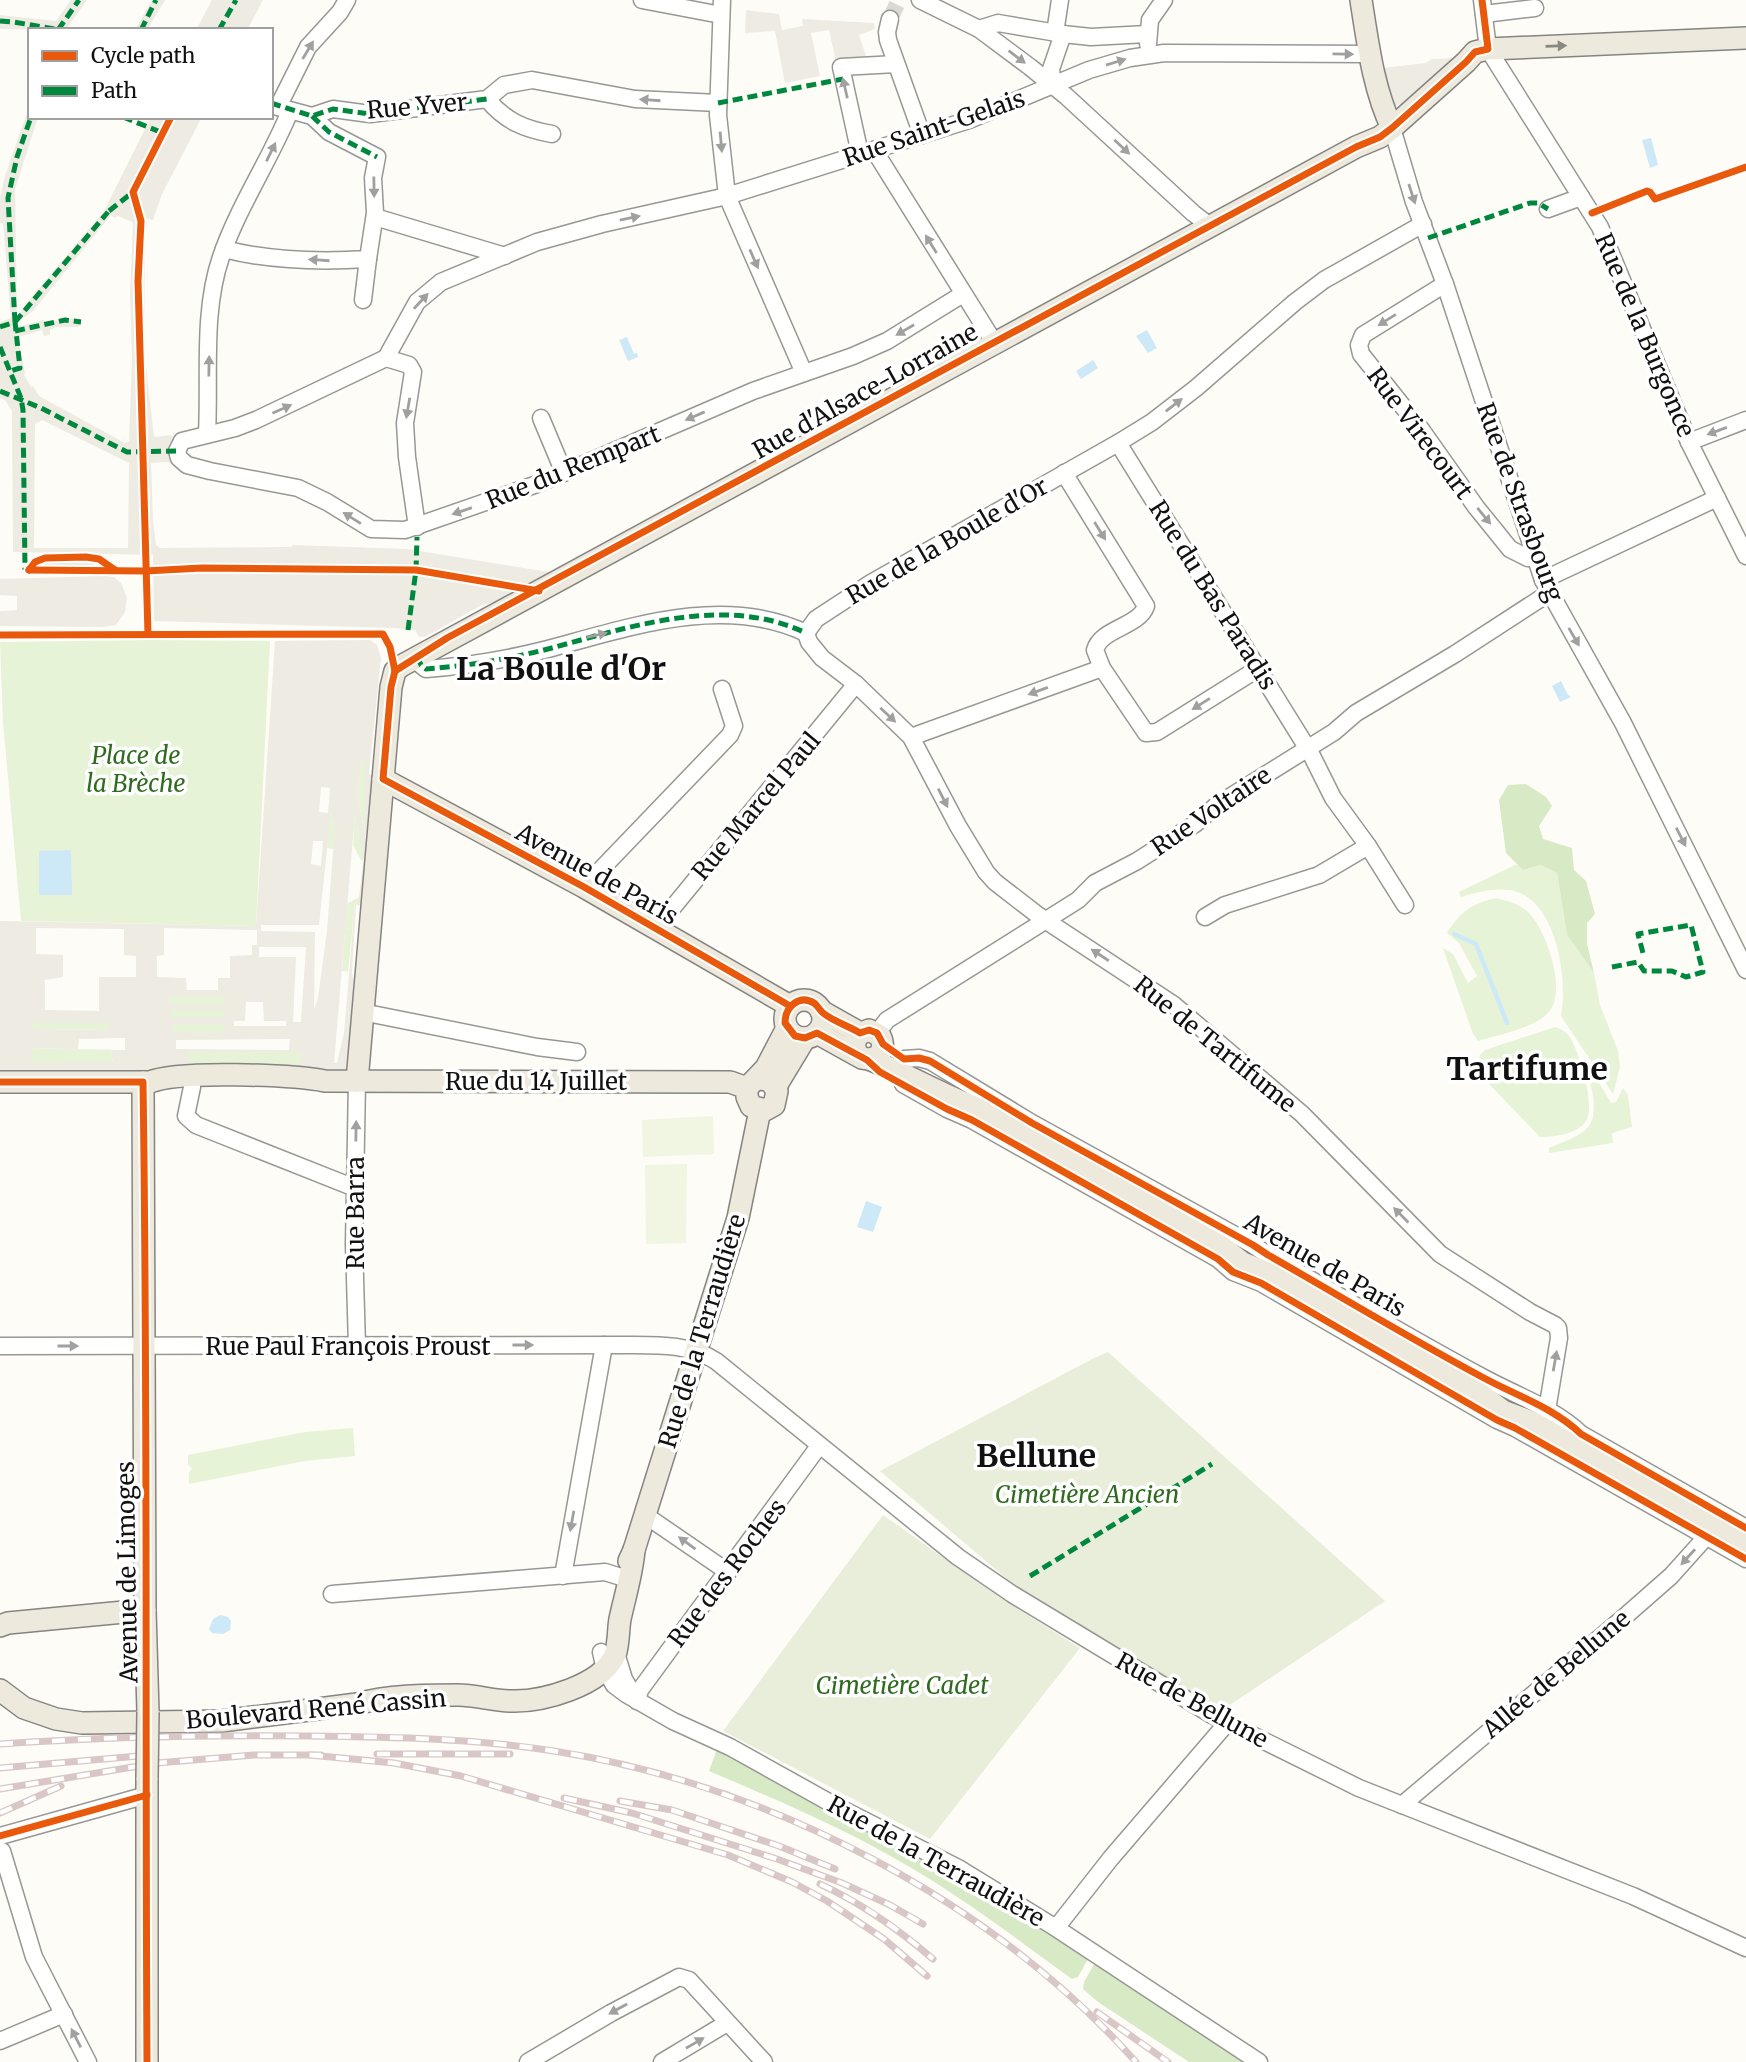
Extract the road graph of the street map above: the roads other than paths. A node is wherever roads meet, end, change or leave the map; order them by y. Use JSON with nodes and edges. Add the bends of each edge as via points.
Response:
{"nodes":[{"id":1,"x":347,"y":0,"type":"edge"},
{"id":2,"x":642,"y":0,"type":"edge"},
{"id":3,"x":920,"y":0,"type":"edge"},
{"id":4,"x":1060,"y":0,"type":"edge"},
{"id":5,"x":1164,"y":0,"type":"edge"},
{"id":6,"x":1361,"y":0,"type":"edge"},
{"id":7,"x":1483,"y":7,"type":"edge"},
{"id":8,"x":721,"y":8,"type":"edge"},
{"id":9,"x":1535,"y":8,"type":"dead end"},
{"id":10,"x":890,"y":19,"type":"tunnel mouth"},
{"id":11,"x":979,"y":29,"type":"junction"},
{"id":12,"x":1059,"y":34,"type":"junction"},
{"id":13,"x":1147,"y":34,"type":"junction"},
{"id":14,"x":1746,"y":38,"type":"edge"},
{"id":15,"x":1488,"y":48,"type":"junction"},
{"id":16,"x":1149,"y":53,"type":"junction"},
{"id":17,"x":1370,"y":54,"type":"junction"},
{"id":18,"x":896,"y":64,"type":"junction"},
{"id":19,"x":1052,"y":86,"type":"junction"},
{"id":20,"x":487,"y":99,"type":"junction"},
{"id":21,"x":718,"y":103,"type":"junction"},
{"id":22,"x":1381,"y":105,"type":"junction"},
{"id":23,"x":284,"y":109,"type":"junction"},
{"id":24,"x":312,"y":116,"type":"junction"},
{"id":25,"x":1392,"y":128,"type":"junction"},
{"id":26,"x":552,"y":134,"type":"dead end"},
{"id":27,"x":922,"y":135,"type":"junction"},
{"id":28,"x":1356,"y":147,"type":"junction"},
{"id":29,"x":867,"y":152,"type":"junction"},
{"id":30,"x":727,"y":196,"type":"junction"},
{"id":31,"x":1581,"y":197,"type":"junction"},
{"id":32,"x":1548,"y":209,"type":"dead end"},
{"id":33,"x":375,"y":216,"type":"junction"},
{"id":34,"x":1423,"y":224,"type":"junction"},
{"id":35,"x":1210,"y":226,"type":"junction"},
{"id":36,"x":224,"y":249,"type":"junction"},
{"id":37,"x":505,"y":256,"type":"junction"},
{"id":38,"x":368,"y":259,"type":"junction"},
{"id":39,"x":1445,"y":284,"type":"junction"},
{"id":40,"x":963,"y":294,"type":"junction"},
{"id":41,"x":363,"y":300,"type":"dead end"},
{"id":42,"x":994,"y":342,"type":"junction"},
{"id":43,"x":386,"y":358,"type":"junction"},
{"id":44,"x":804,"y":373,"type":"junction"},
{"id":45,"x":541,"y":418,"type":"dead end"},
{"id":46,"x":1746,"y":420,"type":"edge"},
{"id":47,"x":207,"y":434,"type":"junction"},
{"id":48,"x":1689,"y":442,"type":"junction"},
{"id":49,"x":1118,"y":443,"type":"junction"},
{"id":50,"x":564,"y":473,"type":"junction"},
{"id":51,"x":1064,"y":473,"type":"junction"},
{"id":52,"x":1717,"y":498,"type":"junction"},
{"id":53,"x":417,"y":527,"type":"junction"},
{"id":54,"x":1746,"y":556,"type":"edge"},
{"id":55,"x":1535,"y":558,"type":"junction"},
{"id":56,"x":1546,"y":587,"type":"junction"},
{"id":57,"x":806,"y":633,"type":"junction"},
{"id":58,"x":417,"y":656,"type":"junction"},
{"id":59,"x":1102,"y":668,"type":"junction"},
{"id":60,"x":1259,"y":668,"type":"junction"},
{"id":61,"x":856,"y":684,"type":"junction"},
{"id":62,"x":722,"y":689,"type":"dead end"},
{"id":63,"x":911,"y":737,"type":"junction"},
{"id":64,"x":1307,"y":748,"type":"junction"},
{"id":65,"x":383,"y":779,"type":"junction"},
{"id":66,"x":1368,"y":846,"type":"junction"},
{"id":67,"x":583,"y":887,"type":"junction"},
{"id":68,"x":1405,"y":905,"type":"dead end"},
{"id":69,"x":1205,"y":917,"type":"dead end"},
{"id":70,"x":1045,"y":919,"type":"junction"},
{"id":71,"x":656,"y":928,"type":"junction"},
{"id":72,"x":1746,"y":970,"type":"edge"},
{"id":73,"x":790,"y":1006,"type":"junction"},
{"id":74,"x":362,"y":1012,"type":"junction"},
{"id":75,"x":821,"y":1012,"type":"junction"},
{"id":76,"x":803,"y":1033,"type":"junction"},
{"id":77,"x":869,"y":1047,"type":"junction"},
{"id":78,"x":577,"y":1052,"type":"dead end"},
{"id":79,"x":904,"y":1059,"type":"junction"},
{"id":80,"x":325,"y":1081,"type":"junction"},
{"id":81,"x":357,"y":1081,"type":"junction"},
{"id":82,"x":0,"y":1082,"type":"edge"},
{"id":83,"x":147,"y":1082,"type":"junction"},
{"id":84,"x":760,"y":1084,"type":"junction"},
{"id":85,"x":192,"y":1087,"type":"junction"},
{"id":86,"x":984,"y":1119,"type":"junction"},
{"id":87,"x":1074,"y":1170,"type":"junction"},
{"id":88,"x":355,"y":1188,"type":"junction"},
{"id":89,"x":1277,"y":1283,"type":"junction"},
{"id":90,"x":604,"y":1345,"type":"junction"},
{"id":91,"x":0,"y":1346,"type":"edge"},
{"id":92,"x":145,"y":1346,"type":"junction"},
{"id":93,"x":357,"y":1346,"type":"junction"},
{"id":94,"x":696,"y":1351,"type":"junction"},
{"id":95,"x":1539,"y":1420,"type":"junction"},
{"id":96,"x":819,"y":1446,"type":"junction"},
{"id":97,"x":1674,"y":1504,"type":"junction"},
{"id":98,"x":645,"y":1515,"type":"junction"},
{"id":99,"x":1688,"y":1527,"type":"junction"},
{"id":100,"x":1746,"y":1528,"type":"edge"},
{"id":101,"x":1706,"y":1537,"type":"junction"},
{"id":102,"x":1746,"y":1544,"type":"edge"},
{"id":103,"x":634,"y":1550,"type":"junction"},
{"id":104,"x":1746,"y":1559,"type":"edge"},
{"id":105,"x":728,"y":1572,"type":"junction"},
{"id":106,"x":563,"y":1576,"type":"junction"},
{"id":107,"x":621,"y":1577,"type":"junction"},
{"id":108,"x":332,"y":1594,"type":"dead end"},
{"id":109,"x":145,"y":1610,"type":"junction"},
{"id":110,"x":3,"y":1624,"type":"edge"},
{"id":111,"x":607,"y":1658,"type":"junction"},
{"id":112,"x":0,"y":1690,"type":"edge"},
{"id":113,"x":638,"y":1701,"type":"junction"},
{"id":114,"x":1227,"y":1723,"type":"junction"},
{"id":115,"x":147,"y":1786,"type":"junction"},
{"id":116,"x":1402,"y":1805,"type":"junction"},
{"id":117,"x":1,"y":1844,"type":"edge"},
{"id":118,"x":1056,"y":1928,"type":"junction"},
{"id":119,"x":1746,"y":1948,"type":"edge"},
{"id":120,"x":64,"y":2014,"type":"junction"},
{"id":121,"x":727,"y":2023,"type":"junction"},
{"id":122,"x":0,"y":2041,"type":"edge"},
{"id":123,"x":88,"y":2062,"type":"edge"},
{"id":124,"x":147,"y":2062,"type":"edge"},
{"id":125,"x":528,"y":2062,"type":"edge"},
{"id":126,"x":662,"y":2062,"type":"edge"},
{"id":127,"x":764,"y":2062,"type":"edge"},
{"id":128,"x":1259,"y":2062,"type":"edge"}],
"edges":[{"from":23,"to":1,"type":"street","one_way":true,"via":[[308,47]]},
{"from":2,"to":8,"type":"street"},
{"from":3,"to":11,"type":"street"},
{"from":4,"to":12,"type":"street"},
{"from":5,"to":13,"type":"street","via":[[1152,14]]},
{"from":6,"to":17,"type":"main road"},
{"from":7,"to":9,"type":"street"},
{"from":7,"to":15,"type":"street"},
{"from":8,"to":21,"type":"street"},
{"from":10,"to":18,"type":"street","via":[[887,32]]},
{"from":11,"to":12,"type":"street","via":[[998,23]]},
{"from":11,"to":19,"type":"street","one_way":true},
{"from":12,"to":13,"type":"street"},
{"from":12,"to":19,"type":"street"},
{"from":13,"to":16,"type":"street"},
{"from":15,"to":14,"type":"main road","one_way":true},
{"from":15,"to":25,"type":"main road","name":"Rue d'Alsace-Lorraine","via":[[1475,52]]},
{"from":15,"to":31,"type":"street","name":"Rue de la Burgonce"},
{"from":16,"to":17,"type":"street","name":"Rue Saint-Gelais","one_way":true},
{"from":19,"to":16,"type":"street","name":"Rue Saint-Gelais","one_way":true},
{"from":17,"to":22,"type":"main road"},
{"from":18,"to":27,"type":"street"},
{"from":29,"to":18,"type":"street","one_way":true,"via":[[841,67]]},
{"from":19,"to":27,"type":"street","name":"Rue Saint-Gelais"},
{"from":19,"to":35,"type":"street","one_way":true},
{"from":21,"to":20,"type":"street","name":"Rue Yver","one_way":true,"via":[[635,99],[532,80],[504,85]]},
{"from":20,"to":24,"type":"street","name":"Rue Yver","via":[[370,114],[333,109]]},
{"from":20,"to":26,"type":"street","via":[[500,116]]},
{"from":21,"to":30,"type":"street","one_way":true},
{"from":22,"to":25,"type":"main road"},
{"from":22,"to":28,"type":"main road","via":[[1378,117]]},
{"from":23,"to":24,"type":"street","name":"Rue Yver"},
{"from":36,"to":23,"type":"street","one_way":true},
{"from":24,"to":33,"type":"street","one_way":true,"via":[[329,132],[377,157]]},
{"from":25,"to":28,"type":"main road","name":"Rue d'Alsace-Lorraine"},
{"from":25,"to":34,"type":"street","name":"Rue de Strasbourg","one_way":true},
{"from":27,"to":29,"type":"street","name":"Rue Saint-Gelais"},
{"from":28,"to":35,"type":"main road","name":"Rue d'Alsace-Lorraine"},
{"from":29,"to":30,"type":"street","name":"Rue Saint-Gelais"},
{"from":40,"to":29,"type":"street","one_way":true},
{"from":37,"to":30,"type":"street","name":"Rue Saint-Gelais","one_way":true,"via":[[563,233]]},
{"from":30,"to":44,"type":"street","one_way":true},
{"from":31,"to":32,"type":"street"},
{"from":31,"to":48,"type":"street","name":"Rue de la Burgonce","via":[[1609,244]]},
{"from":33,"to":37,"type":"street"},
{"from":33,"to":38,"type":"street"},
{"from":34,"to":39,"type":"street","name":"Rue de Strasbourg"},
{"from":49,"to":34,"type":"street","name":"Rue de la Boule d'Or","one_way":true,"via":[[1196,388],[1325,280]]},
{"from":35,"to":42,"type":"main road","name":"Rue d'Alsace-Lorraine"},
{"from":38,"to":36,"type":"street","one_way":true,"via":[[328,261]]},
{"from":47,"to":36,"type":"street","one_way":true,"via":[[211,298]]},
{"from":43,"to":37,"type":"street","name":"Rue Saint-Gelais","one_way":true,"via":[[417,302],[441,282]]},
{"from":38,"to":41,"type":"street"},
{"from":39,"to":55,"type":"street","name":"Rue de Strasbourg"},
{"from":39,"to":55,"type":"street","name":"Rue Virecourt","one_way":true,"via":[[1363,335],[1361,354],[1510,549]]},
{"from":40,"to":42,"type":"street"},
{"from":40,"to":44,"type":"street","name":"Rue du Rempart","one_way":true,"via":[[887,341]]},
{"from":42,"to":58,"type":"main road","name":"Rue d'Alsace-Lorraine"},
{"from":47,"to":43,"type":"street","one_way":true,"via":[[256,420]]},
{"from":43,"to":53,"type":"street","one_way":true,"via":[[409,365],[412,372],[405,423]]},
{"from":44,"to":50,"type":"street","name":"Rue du Rempart","one_way":true},
{"from":45,"to":50,"type":"street"},
{"from":46,"to":48,"type":"street","one_way":true},
{"from":53,"to":47,"type":"street","name":"Rue du Rempart","one_way":true,"via":[[371,529],[298,488],[182,461],[177,451],[181,441]]},
{"from":48,"to":52,"type":"street","name":"Rue de la Burgonce"},
{"from":49,"to":51,"type":"street","name":"Rue de la Boule d'Or"},
{"from":49,"to":60,"type":"street","name":"Rue du Bas Paradis"},
{"from":50,"to":53,"type":"street","name":"Rue du Rempart","one_way":true},
{"from":51,"to":57,"type":"street","name":"Rue de la Boule d'Or","via":[[855,593],[816,619]]},
{"from":51,"to":59,"type":"street","one_way":true,"via":[[1146,606],[1142,614],[1098,642],[1095,650]]},
{"from":52,"to":54,"type":"street","name":"Rue de la Burgonce"},
{"from":52,"to":56,"type":"street","name":"Rue Voltaire"},
{"from":55,"to":56,"type":"street","name":"Rue de Strasbourg"},
{"from":56,"to":64,"type":"street","name":"Rue Voltaire","via":[[1455,654]]},
{"from":56,"to":72,"type":"street","name":"Rue de Strasbourg","one_way":true,"via":[[1623,723]]},
{"from":58,"to":57,"type":"street","one_way":true,"via":[[426,669],[479,663],[690,616],[771,621]]},
{"from":57,"to":61,"type":"street","name":"Rue de Tartifume","via":[[815,651]]},
{"from":58,"to":65,"type":"main road","name":"Rue d'Alsace-Lorraine","via":[[394,671],[392,678]]},
{"from":60,"to":59,"type":"street","one_way":true,"via":[[1152,733],[1142,728]]},
{"from":59,"to":63,"type":"street","one_way":true},
{"from":60,"to":64,"type":"street","name":"Rue du Bas Paradis"},
{"from":61,"to":63,"type":"street","name":"Rue de Tartifume","one_way":true},
{"from":61,"to":71,"type":"street","name":"Rue Marcel Paul"},
{"from":62,"to":67,"type":"street","via":[[734,726],[730,735]]},
{"from":63,"to":70,"type":"street","name":"Rue de Tartifume","one_way":true,"via":[[986,872]]},
{"from":64,"to":66,"type":"street","name":"Rue du Bas Paradis","via":[[1333,797]]},
{"from":64,"to":70,"type":"street","name":"Rue Voltaire"},
{"from":65,"to":67,"type":"main road","name":"Avenue de Paris"},
{"from":65,"to":74,"type":"main road"},
{"from":66,"to":68,"type":"street","name":"Rue du Bas Paradis"},
{"from":66,"to":69,"type":"street","via":[[1319,875],[1225,905]]},
{"from":67,"to":71,"type":"main road","name":"Avenue de Paris"},
{"from":70,"to":77,"type":"street","name":"Rue Voltaire","via":[[887,1020]]},
{"from":95,"to":70,"type":"street","name":"Rue de Tartifume","one_way":true,"via":[[1559,1338],[1555,1325],[1440,1254],[1302,1114],[1204,1029],[1160,994]]},
{"from":71,"to":73,"type":"main road","name":"Avenue de Paris"},
{"from":73,"to":75,"type":"main road","via":[[807,1000]]},
{"from":73,"to":76,"type":"main road","via":[[785,1017]]},
{"from":74,"to":78,"type":"street"},
{"from":74,"to":81,"type":"main road"},
{"from":75,"to":76,"type":"main road","via":[[823,1021]]},
{"from":75,"to":77,"type":"main road","name":"Avenue de Paris"},
{"from":76,"to":77,"type":"main road","name":"Avenue de Paris"},
{"from":76,"to":84,"type":"main road","via":[[766,1068]]},
{"from":77,"to":79,"type":"main road","name":"Avenue de Paris"},
{"from":77,"to":86,"type":"main road","name":"Avenue de Paris"},
{"from":79,"to":86,"type":"main road","name":"Avenue de Paris","via":[[957,1090]]},
{"from":79,"to":95,"type":"street","name":"Avenue de Paris","via":[[930,1061],[1032,1123],[1254,1245],[1486,1380]]},
{"from":80,"to":81,"type":"main road","name":"Rue du 14 Juillet"},
{"from":80,"to":83,"type":"main road","name":"Rue du 14 Juillet","via":[[180,1076]]},
{"from":80,"to":85,"type":"main road","name":"Rue du 14 Juillet","via":[[305,1087]]},
{"from":81,"to":84,"type":"main road","name":"Rue du 14 Juillet"},
{"from":88,"to":81,"type":"street","name":"Rue Barra","one_way":true},
{"from":82,"to":83,"type":"main road","name":"Rue du 14 Juillet"},
{"from":83,"to":85,"type":"main road","name":"Rue du 14 Juillet","via":[[160,1087]]},
{"from":83,"to":92,"type":"main road","name":"Avenue de Limoges"},
{"from":84,"to":94,"type":"main road","name":"Rue de la Terraudière","via":[[748,1102],[760,1110],[738,1218]]},
{"from":85,"to":88,"type":"street","via":[[186,1116],[196,1125]]},
{"from":86,"to":87,"type":"street","name":"Avenue de Paris"},
{"from":86,"to":87,"type":"main road","name":"Avenue de Paris","via":[[1009,1126]]},
{"from":87,"to":89,"type":"main road","name":"Avenue de Paris","via":[[1222,1247]]},
{"from":87,"to":89,"type":"street","name":"Avenue de Paris","via":[[1236,1274]]},
{"from":88,"to":93,"type":"street","name":"Rue Barra"},
{"from":89,"to":95,"type":"main road","name":"Avenue de Paris","via":[[1476,1391],[1503,1411]]},
{"from":89,"to":99,"type":"street","name":"Avenue de Paris"},
{"from":93,"to":90,"type":"street","name":"Rue Paul François Proust","one_way":true},
{"from":90,"to":94,"type":"street","name":"Rue Paul François Proust"},
{"from":90,"to":106,"type":"street","one_way":true},
{"from":91,"to":92,"type":"street","name":"Rue Paul François Proust","one_way":true},
{"from":92,"to":93,"type":"street","name":"Rue Paul François Proust"},
{"from":92,"to":109,"type":"main road","name":"Avenue de Limoges"},
{"from":94,"to":96,"type":"street","name":"Rue de Bellune","via":[[716,1361]]},
{"from":94,"to":98,"type":"main road","name":"Rue de la Terraudière"},
{"from":95,"to":97,"type":"main road","name":"Avenue de Paris"},
{"from":95,"to":100,"type":"street","name":"Avenue de Paris","via":[[1571,1424]]},
{"from":96,"to":105,"type":"street","name":"Rue des Roches"},
{"from":96,"to":114,"type":"street","name":"Rue de Bellune","via":[[1012,1594]]},
{"from":97,"to":99,"type":"street","name":"Avenue de Paris"},
{"from":97,"to":102,"type":"main road","name":"Avenue de Paris"},
{"from":98,"to":103,"type":"main road","name":"Rue de la Terraudière"},
{"from":105,"to":98,"type":"street","one_way":true},
{"from":99,"to":101,"type":"street","name":"Avenue de Paris"},
{"from":101,"to":104,"type":"street","name":"Avenue de Paris"},
{"from":101,"to":116,"type":"street","name":"Allée de Bellune","one_way":true,"via":[[1671,1576]]},
{"from":103,"to":107,"type":"main road","name":"Rue de la Terraudière"},
{"from":103,"to":111,"type":"main road","name":"Rue de la Terraudière","via":[[620,1623]]},
{"from":105,"to":113,"type":"street","name":"Rue des Roches","via":[[640,1690]]},
{"from":106,"to":107,"type":"street","via":[[605,1572]]},
{"from":106,"to":108,"type":"street"},
{"from":107,"to":111,"type":"main road","name":"Rue de la Terraudière","via":[[608,1609]]},
{"from":109,"to":110,"type":"main road"},
{"from":109,"to":115,"type":"main road","name":"Avenue de Limoges","bridge":true},
{"from":111,"to":112,"type":"main road","name":"Boulevard René Cassin","via":[[586,1683],[528,1700],[473,1696],[370,1700],[222,1721],[82,1723],[24,1708]]},
{"from":111,"to":113,"type":"street","name":"Rue de la Terraudière","via":[[614,1685]]},
{"from":113,"to":118,"type":"street","name":"Rue de la Terraudière","via":[[960,1869]]},
{"from":114,"to":116,"type":"street","name":"Rue de Bellune"},
{"from":114,"to":118,"type":"street"},
{"from":115,"to":117,"type":"street"},
{"from":115,"to":124,"type":"main road","name":"Avenue de Limoges"},
{"from":116,"to":119,"type":"street","name":"Rue de Bellune","via":[[1633,1896]]},
{"from":117,"to":120,"type":"street","via":[[34,1957]]},
{"from":118,"to":128,"type":"street","name":"Rue de la Terraudière"},
{"from":120,"to":122,"type":"street"},
{"from":123,"to":120,"type":"street","one_way":true},
{"from":121,"to":125,"type":"street","one_way":true,"via":[[689,1980],[678,1977]]},
{"from":126,"to":121,"type":"street","one_way":true},
{"from":121,"to":127,"type":"street"}]}
